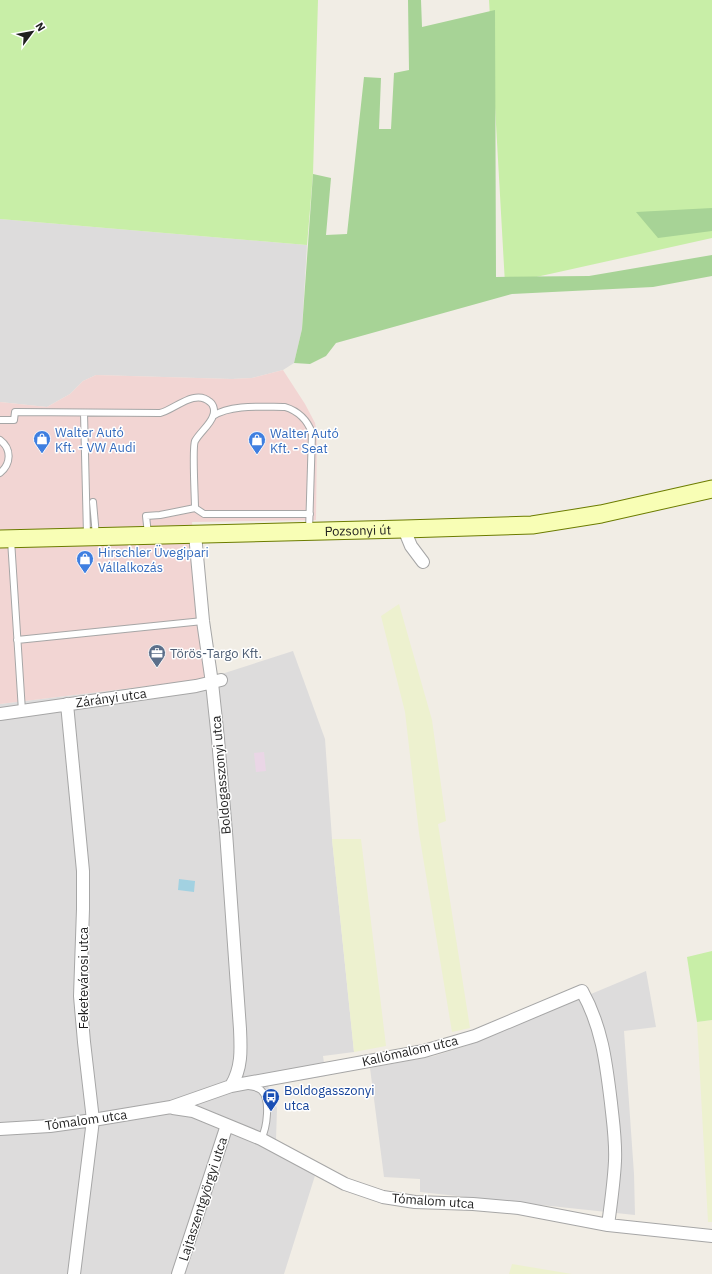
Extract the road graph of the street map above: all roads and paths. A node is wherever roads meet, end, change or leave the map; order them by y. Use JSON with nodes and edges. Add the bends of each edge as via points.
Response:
{"nodes":[{"id":1,"x":84,"y":413,"type":"junction"},
{"id":2,"x":213,"y":416,"type":"junction"},
{"id":3,"x":0,"y":420,"type":"edge"},
{"id":4,"x":0,"y":440,"type":"edge"},
{"id":5,"x":0,"y":473,"type":"edge"},
{"id":6,"x":712,"y":489,"type":"edge"},
{"id":7,"x":93,"y":502,"type":"dead end"},
{"id":8,"x":195,"y":508,"type":"junction"},
{"id":9,"x":310,"y":514,"type":"junction"},
{"id":10,"x":404,"y":530,"type":"junction"},
{"id":11,"x":309,"y":532,"type":"junction"},
{"id":12,"x":195,"y":534,"type":"junction"},
{"id":13,"x":148,"y":535,"type":"junction"},
{"id":14,"x":92,"y":537,"type":"junction"},
{"id":15,"x":5,"y":538,"type":"edge"},
{"id":16,"x":423,"y":562,"type":"dead end"},
{"id":17,"x":203,"y":621,"type":"junction"},
{"id":18,"x":18,"y":640,"type":"junction"},
{"id":19,"x":216,"y":681,"type":"junction"},
{"id":20,"x":67,"y":704,"type":"junction"},
{"id":21,"x":22,"y":711,"type":"junction"},
{"id":22,"x":0,"y":714,"type":"edge"},
{"id":23,"x":231,"y":1086,"type":"junction"},
{"id":24,"x":171,"y":1107,"type":"junction"},
{"id":25,"x":93,"y":1120,"type":"junction"},
{"id":26,"x":227,"y":1125,"type":"junction"},
{"id":27,"x":0,"y":1129,"type":"edge"},
{"id":28,"x":261,"y":1139,"type":"junction"},
{"id":29,"x":608,"y":1224,"type":"junction"},
{"id":30,"x":712,"y":1236,"type":"edge"},
{"id":31,"x":74,"y":1274,"type":"edge"},
{"id":32,"x":178,"y":1274,"type":"edge"}],
"edges":[{"from":1,"to":2,"type":"lane","via":[[160,413],[186,400],[198,398],[211,403],[214,409]]},
{"from":1,"to":3,"type":"lane","via":[[14,412],[14,420]]},
{"from":1,"to":14,"type":"lane"},
{"from":2,"to":8,"type":"lane","via":[[195,442]]},
{"from":2,"to":9,"type":"lane","via":[[232,408],[284,407],[303,416],[312,433]]},
{"from":4,"to":5,"type":"lane","via":[[9,455],[6,468]]},
{"from":6,"to":10,"type":"main road","name":"Pozsonyi út","via":[[601,514],[532,524]]},
{"from":7,"to":14,"type":"lane"},
{"from":8,"to":9,"type":"lane","via":[[204,514]]},
{"from":8,"to":13,"type":"lane","via":[[146,516]]},
{"from":9,"to":11,"type":"lane"},
{"from":10,"to":11,"type":"main road","name":"Pozsonyi út"},
{"from":10,"to":16,"type":"street","via":[[411,546]]},
{"from":11,"to":12,"type":"main road","name":"Pozsonyi út"},
{"from":12,"to":13,"type":"main road","name":"Pozsonyi út"},
{"from":12,"to":17,"type":"street","name":"Boldogasszonyi utca"},
{"from":13,"to":14,"type":"main road","name":"Pozsonyi út"},
{"from":14,"to":15,"type":"main road","name":"Pozsonyi út"},
{"from":15,"to":18,"type":"lane"},
{"from":17,"to":18,"type":"lane"},
{"from":17,"to":19,"type":"street","name":"Boldogasszonyi utca"},
{"from":18,"to":21,"type":"lane"},
{"from":19,"to":20,"type":"street","name":"Zárányi utca"},
{"from":19,"to":23,"type":"street","name":"Boldogasszonyi utca","via":[[242,1053]]},
{"from":20,"to":21,"type":"street","name":"Zárányi utca"},
{"from":20,"to":25,"type":"street","name":"Feketevárosi utca","via":[[83,871],[80,996]]},
{"from":21,"to":22,"type":"street","name":"Zárányi utca"},
{"from":23,"to":24,"type":"street","name":"Tómalom utca"},
{"from":23,"to":28,"type":"lane","via":[[250,1086],[262,1091],[266,1100],[267,1118]]},
{"from":23,"to":29,"type":"street","name":"Kallómalom utca","via":[[424,1051],[475,1036],[582,991],[598,1026],[608,1072],[615,1160]]},
{"from":24,"to":25,"type":"street","name":"Tómalom utca"},
{"from":24,"to":26,"type":"street","name":"Tómalom utca","via":[[193,1111]]},
{"from":25,"to":27,"type":"street","name":"Tómalom utca"},
{"from":25,"to":31,"type":"street","name":"Feketevárosi utca"},
{"from":26,"to":28,"type":"street","name":"Tómalom utca"},
{"from":26,"to":32,"type":"street","name":"Lajtaszentgyörgyi utca"},
{"from":28,"to":29,"type":"street","name":"Tómalom utca","via":[[345,1184],[383,1197],[415,1202],[519,1208]]},
{"from":29,"to":30,"type":"street","name":"Tómalom utca"}]}
